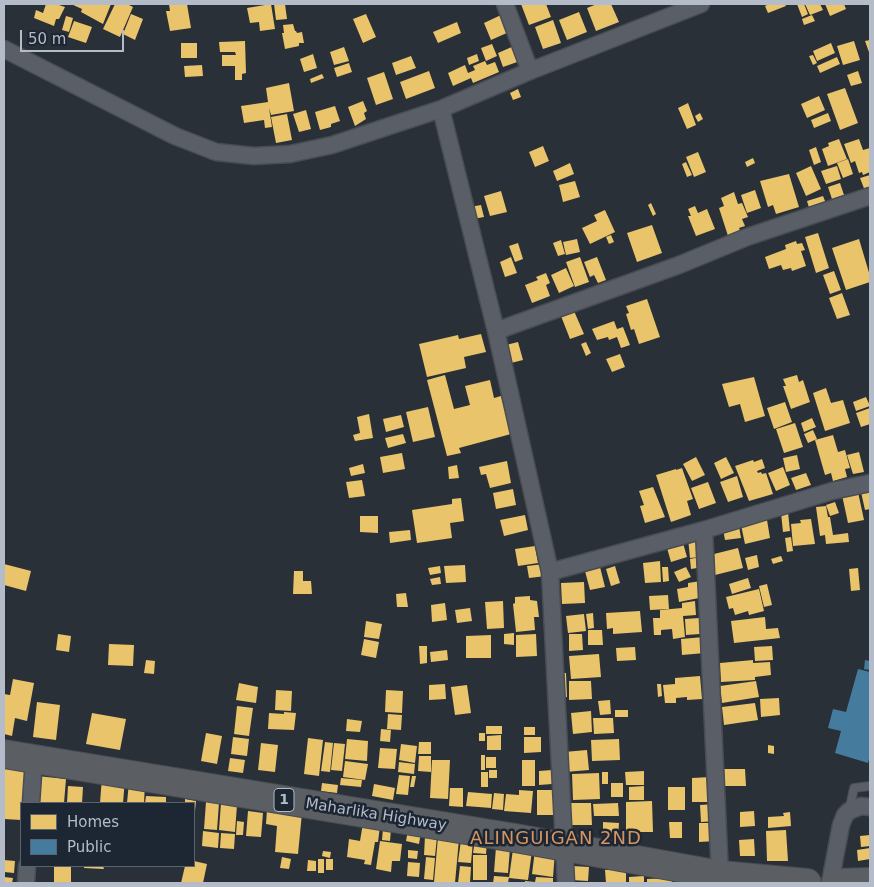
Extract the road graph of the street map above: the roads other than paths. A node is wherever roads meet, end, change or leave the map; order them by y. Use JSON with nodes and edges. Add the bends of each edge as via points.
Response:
{"nodes":[{"id":1,"x":505,"y":4,"type":"edge"},
{"id":2,"x":701,"y":4,"type":"edge"},
{"id":3,"x":4,"y":49,"type":"edge"},
{"id":4,"x":530,"y":71,"type":"junction"},
{"id":5,"x":442,"y":109,"type":"junction"},
{"id":6,"x":870,"y":196,"type":"edge"},
{"id":7,"x":496,"y":331,"type":"junction"},
{"id":8,"x":870,"y":483,"type":"edge"},
{"id":9,"x":704,"y":530,"type":"junction"},
{"id":10,"x":550,"y":572,"type":"junction"},
{"id":11,"x":4,"y":754,"type":"edge"},
{"id":12,"x":34,"y":759,"type":"junction"},
{"id":13,"x":870,"y":786,"type":"edge"},
{"id":14,"x":31,"y":802,"type":"edge"},
{"id":15,"x":870,"y":807,"type":"edge"},
{"id":16,"x":849,"y":811,"type":"junction"},
{"id":17,"x":564,"y":847,"type":"junction"},
{"id":18,"x":27,"y":867,"type":"edge"},
{"id":19,"x":720,"y":875,"type":"junction"},
{"id":20,"x":870,"y":882,"type":"edge"},
{"id":21,"x":26,"y":883,"type":"edge"},
{"id":22,"x":566,"y":883,"type":"edge"},
{"id":23,"x":807,"y":883,"type":"edge"},
{"id":24,"x":830,"y":883,"type":"edge"},
{"id":25,"x":836,"y":883,"type":"edge"}],
"edges":[{"from":1,"to":4,"type":"street"},
{"from":2,"to":4,"type":"street"},
{"from":3,"to":5,"type":"street","via":[[175,136],[216,152],[254,156],[290,154],[332,145]]},
{"from":4,"to":5,"type":"street"},
{"from":5,"to":7,"type":"street"},
{"from":6,"to":7,"type":"street","via":[[747,237]]},
{"from":7,"to":10,"type":"street"},
{"from":8,"to":9,"type":"street","via":[[832,491]]},
{"from":9,"to":10,"type":"street"},
{"from":9,"to":19,"type":"street"},
{"from":10,"to":17,"type":"street"},
{"from":11,"to":12,"type":"highway","name":"Maharlika Highway","number":"1"},
{"from":12,"to":14,"type":"street"},
{"from":12,"to":17,"type":"highway","name":"Maharlika Highway","number":"1"},
{"from":13,"to":16,"type":"lane","via":[[854,788]]},
{"from":15,"to":16,"type":"street","via":[[861,806]]},
{"from":16,"to":24,"type":"street","via":[[841,825]]},
{"from":17,"to":19,"type":"highway","name":"Maharlika Highway","number":"1","via":[[688,872]]},
{"from":17,"to":22,"type":"street"},
{"from":18,"to":21,"type":"street"},
{"from":19,"to":23,"type":"highway","name":"Maharlika Highway","number":"1"},
{"from":20,"to":25,"type":"highway"}]}
